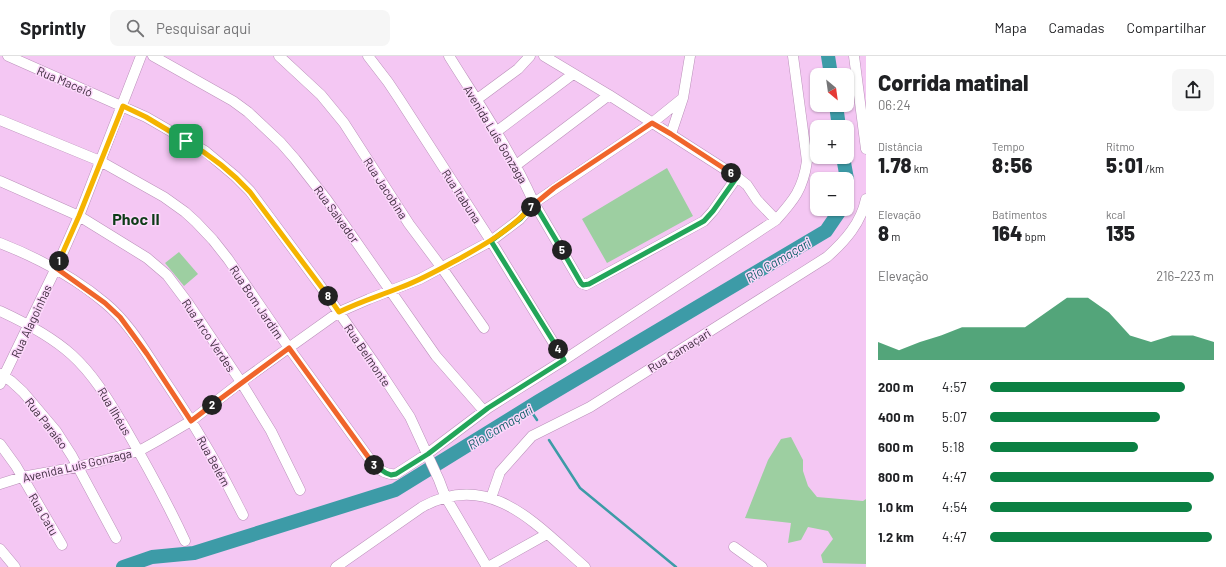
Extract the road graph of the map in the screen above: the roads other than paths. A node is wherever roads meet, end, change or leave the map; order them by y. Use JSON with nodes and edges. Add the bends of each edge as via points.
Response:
{"nodes":[{"id":1,"x":8,"y":56,"type":"edge"},
{"id":2,"x":141,"y":56,"type":"edge"},
{"id":3,"x":153,"y":56,"type":"edge"},
{"id":4,"x":279,"y":56,"type":"edge"},
{"id":5,"x":368,"y":56,"type":"edge"},
{"id":6,"x":449,"y":56,"type":"edge"},
{"id":7,"x":530,"y":56,"type":"edge"},
{"id":8,"x":544,"y":56,"type":"edge"},
{"id":9,"x":793,"y":56,"type":"edge"},
{"id":10,"x":854,"y":56,"type":"edge"},
{"id":11,"x":688,"y":57,"type":"edge"},
{"id":12,"x":573,"y":74,"type":"junction"},
{"id":13,"x":609,"y":95,"type":"junction"},
{"id":14,"x":682,"y":98,"type":"junction"},
{"id":15,"x":476,"y":100,"type":"junction"},
{"id":16,"x":123,"y":106,"type":"junction"},
{"id":17,"x":0,"y":120,"type":"edge"},
{"id":18,"x":652,"y":123,"type":"junction"},
{"id":19,"x":496,"y":132,"type":"junction"},
{"id":20,"x":671,"y":134,"type":"junction"},
{"id":21,"x":866,"y":149,"type":"edge"},
{"id":22,"x":100,"y":161,"type":"junction"},
{"id":23,"x":515,"y":166,"type":"junction"},
{"id":24,"x":737,"y":177,"type":"junction"},
{"id":25,"x":0,"y":181,"type":"edge"},
{"id":26,"x":866,"y":199,"type":"edge"},
{"id":27,"x":534,"y":203,"type":"junction"},
{"id":28,"x":79,"y":216,"type":"junction"},
{"id":29,"x":776,"y":220,"type":"junction"},
{"id":30,"x":491,"y":241,"type":"junction"},
{"id":31,"x":0,"y":243,"type":"edge"},
{"id":32,"x":56,"y":268,"type":"junction"},
{"id":33,"x":442,"y":268,"type":"junction"},
{"id":34,"x":391,"y":291,"type":"junction"},
{"id":35,"x":0,"y":311,"type":"edge"},
{"id":36,"x":339,"y":312,"type":"junction"},
{"id":37,"x":29,"y":325,"type":"junction"},
{"id":38,"x":484,"y":328,"type":"dead end"},
{"id":39,"x":289,"y":348,"type":"junction"},
{"id":40,"x":564,"y":360,"type":"junction"},
{"id":41,"x":2,"y":378,"type":"edge"},
{"id":42,"x":242,"y":382,"type":"junction"},
{"id":43,"x":484,"y":411,"type":"junction"},
{"id":44,"x":191,"y":421,"type":"junction"},
{"id":45,"x":0,"y":444,"type":"edge"},
{"id":46,"x":139,"y":451,"type":"junction"},
{"id":47,"x":429,"y":458,"type":"junction"},
{"id":48,"x":77,"y":467,"type":"junction"},
{"id":49,"x":22,"y":477,"type":"junction"},
{"id":50,"x":0,"y":484,"type":"edge"},
{"id":51,"x":300,"y":490,"type":"dead end"},
{"id":52,"x":445,"y":496,"type":"junction"},
{"id":53,"x":491,"y":498,"type":"junction"},
{"id":54,"x":243,"y":516,"type":"dead end"},
{"id":55,"x":547,"y":534,"type":"junction"},
{"id":56,"x":116,"y":538,"type":"dead end"},
{"id":57,"x":186,"y":541,"type":"dead end"},
{"id":58,"x":62,"y":545,"type":"dead end"},
{"id":59,"x":734,"y":547,"type":"dead end"},
{"id":60,"x":0,"y":550,"type":"edge"},
{"id":61,"x":15,"y":567,"type":"edge"},
{"id":62,"x":336,"y":567,"type":"edge"},
{"id":63,"x":487,"y":567,"type":"edge"},
{"id":64,"x":585,"y":567,"type":"edge"},
{"id":65,"x":762,"y":567,"type":"edge"}],
"edges":[{"from":1,"to":16,"type":"street","name":"Rua Maceió"},
{"from":2,"to":16,"type":"street","name":"Rua Alagoinhas"},
{"from":3,"to":34,"type":"street","name":"Rua Salvador","via":[[233,101],[266,128],[310,177]]},
{"from":4,"to":33,"type":"street","name":"Rua Jacobina","via":[[321,95],[344,123],[409,224]]},
{"from":5,"to":30,"type":"street","name":"Rua Itabuna","via":[[400,100]]},
{"from":6,"to":15,"type":"street","name":"Avenida Luís Gonzaga"},
{"from":7,"to":15,"type":"street","via":[[518,69]]},
{"from":8,"to":12,"type":"street"},
{"from":9,"to":29,"type":"street","name":"Rua Bom Jardim","via":[[807,161],[798,193]]},
{"from":10,"to":21,"type":"street"},
{"from":11,"to":14,"type":"street"},
{"from":12,"to":13,"type":"street"},
{"from":12,"to":19,"type":"street"},
{"from":13,"to":18,"type":"street"},
{"from":13,"to":23,"type":"street"},
{"from":14,"to":18,"type":"street"},
{"from":14,"to":20,"type":"street"},
{"from":15,"to":19,"type":"street","name":"Avenida Luís Gonzaga"},
{"from":16,"to":22,"type":"street","name":"Rua Alagoinhas"},
{"from":16,"to":36,"type":"street","name":"Rua Belmonte","via":[[205,151],[235,176],[250,192]]},
{"from":17,"to":22,"type":"street","name":"Rua Bom Jardim"},
{"from":18,"to":20,"type":"street"},
{"from":18,"to":27,"type":"street"},
{"from":19,"to":23,"type":"street","name":"Avenida Luís Gonzaga"},
{"from":20,"to":24,"type":"street"},
{"from":22,"to":28,"type":"street","name":"Rua Alagoinhas"},
{"from":22,"to":39,"type":"street","name":"Rua Bom Jardim","via":[[164,197],[196,222],[228,259]]},
{"from":23,"to":27,"type":"street","name":"Avenida Luís Gonzaga"},
{"from":24,"to":27,"type":"street","via":[[704,221],[586,285],[581,283]]},
{"from":24,"to":29,"type":"street"},
{"from":25,"to":28,"type":"street","name":"Rua Arco Verdes"},
{"from":26,"to":53,"type":"street","name":"Rua Camaçari","via":[[852,231],[827,257],[590,407],[532,436],[500,472]]},
{"from":27,"to":30,"type":"street","name":"Avenida Luís Gonzaga","via":[[520,219]]},
{"from":28,"to":32,"type":"street","name":"Rua Alagoinhas"},
{"from":28,"to":42,"type":"street","name":"Rua Arco Verdes","via":[[160,268],[188,303]]},
{"from":29,"to":40,"type":"street","name":"Rua Bom Jardim"},
{"from":30,"to":33,"type":"street","name":"Avenida Luís Gonzaga"},
{"from":30,"to":40,"type":"street","name":"Rua Itabuna"},
{"from":31,"to":32,"type":"street","name":"Rua Belém"},
{"from":32,"to":37,"type":"street","name":"Rua Alagoinhas"},
{"from":32,"to":44,"type":"street","name":"Rua Belém","via":[[120,317]]},
{"from":33,"to":34,"type":"street","name":"Avenida Luís Gonzaga"},
{"from":33,"to":38,"type":"street","name":"Rua Jacobina"},
{"from":34,"to":36,"type":"street","name":"Avenida Luís Gonzaga"},
{"from":34,"to":43,"type":"street","name":"Rua Salvador","via":[[436,356]]},
{"from":35,"to":37,"type":"street","name":"Rua Ilhéus"},
{"from":36,"to":39,"type":"street","name":"Avenida Luís Gonzaga"},
{"from":36,"to":47,"type":"street","name":"Rua Belmonte","via":[[410,417]]},
{"from":37,"to":41,"type":"street","name":"Rua Alagoinhas"},
{"from":37,"to":46,"type":"street","name":"Rua Ilhéus","via":[[67,351],[86,368]]},
{"from":39,"to":42,"type":"street","name":"Avenida Luís Gonzaga"},
{"from":39,"to":47,"type":"street","name":"Rua Bom Jardim","via":[[358,444],[380,470],[391,475],[396,474]]},
{"from":40,"to":43,"type":"street","name":"Rua Bom Jardim"},
{"from":41,"to":48,"type":"street","name":"Rua Paraíso","via":[[23,392],[46,417]]},
{"from":42,"to":44,"type":"street","name":"Avenida Luís Gonzaga"},
{"from":42,"to":51,"type":"street","name":"Rua Arco Verdes","via":[[271,431]]},
{"from":43,"to":47,"type":"street","name":"Rua Bom Jardim"},
{"from":44,"to":46,"type":"street","name":"Avenida Luís Gonzaga"},
{"from":44,"to":54,"type":"street","name":"Rua Belém"},
{"from":45,"to":49,"type":"street","name":"Rua Catu"},
{"from":46,"to":48,"type":"street","name":"Avenida Luís Gonzaga"},
{"from":46,"to":57,"type":"street","name":"Rua Ilhéus"},
{"from":47,"to":52,"type":"street","name":"Rua Belmonte"},
{"from":48,"to":49,"type":"street","name":"Avenida Luís Gonzaga"},
{"from":48,"to":56,"type":"street","name":"Rua Paraíso"},
{"from":49,"to":50,"type":"street","name":"Avenida Luís Gonzaga"},
{"from":49,"to":58,"type":"street","name":"Rua Catu"},
{"from":52,"to":53,"type":"street"},
{"from":52,"to":62,"type":"street","via":[[422,507]]},
{"from":52,"to":63,"type":"street","name":"Rua Belmonte"},
{"from":53,"to":55,"type":"street","via":[[514,508]]},
{"from":55,"to":63,"type":"street"},
{"from":55,"to":64,"type":"street"},
{"from":59,"to":65,"type":"street"},
{"from":60,"to":61,"type":"street"}]}
